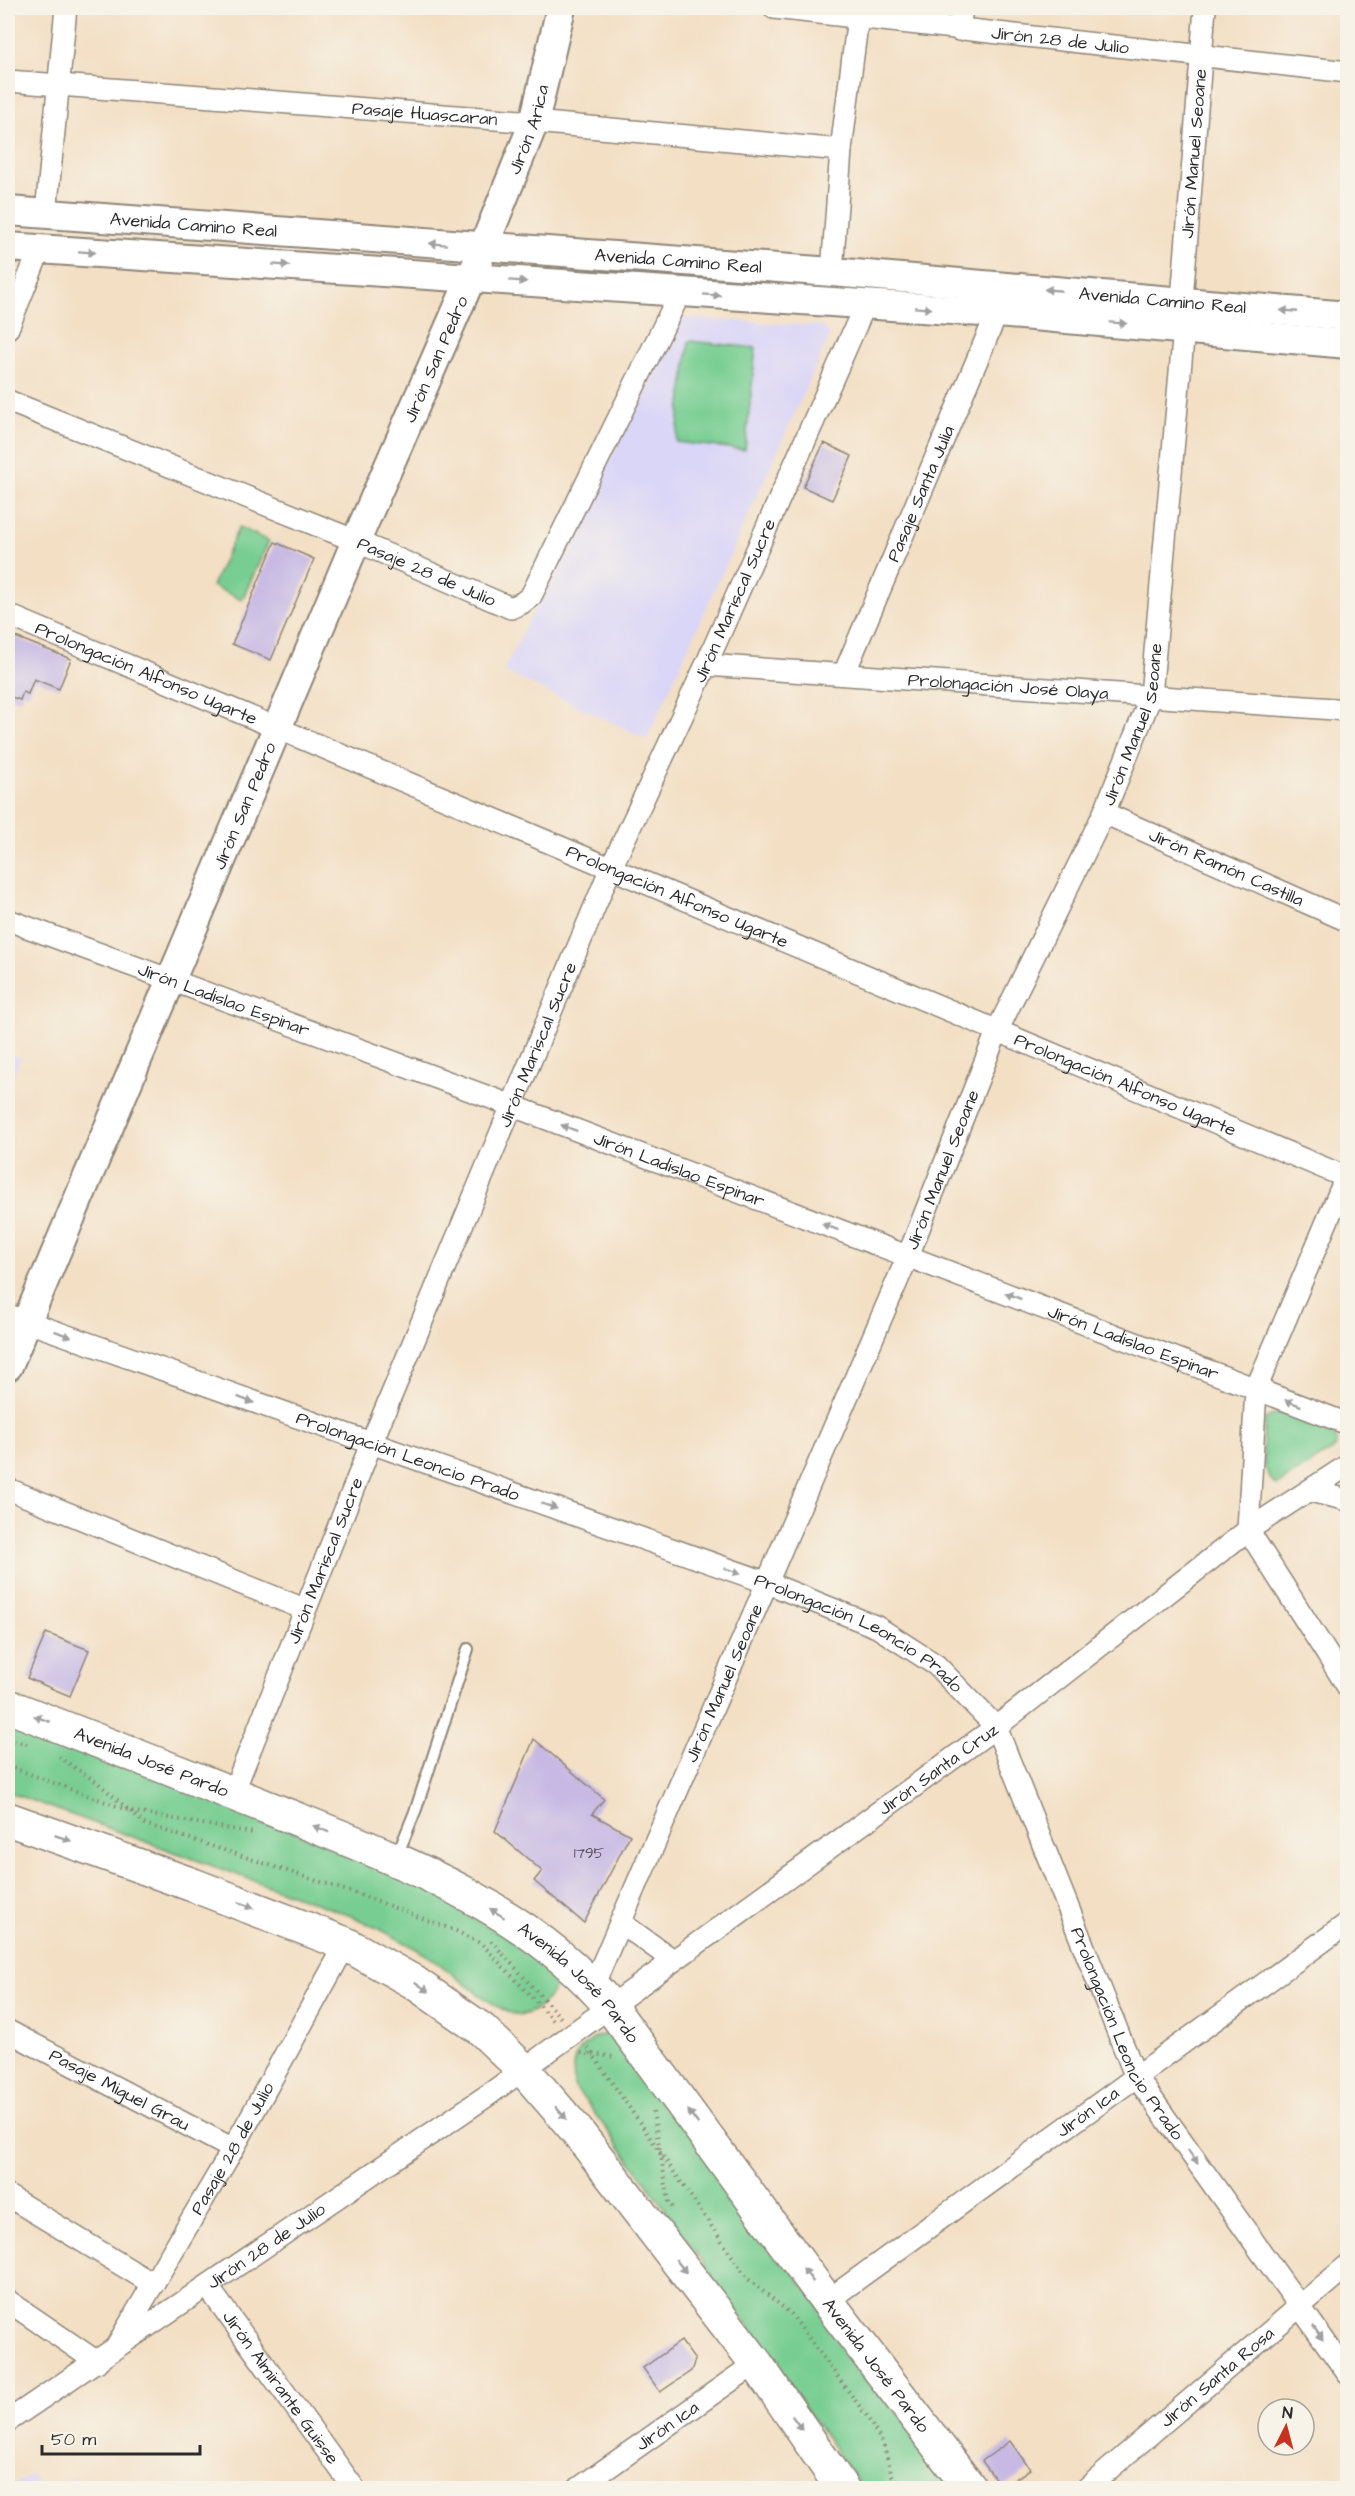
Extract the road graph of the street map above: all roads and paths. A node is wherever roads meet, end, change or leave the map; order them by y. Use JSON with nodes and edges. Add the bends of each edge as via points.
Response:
{"nodes":[{"id":1,"x":66,"y":8,"type":"edge"},
{"id":2,"x":561,"y":8,"type":"edge"},
{"id":3,"x":774,"y":8,"type":"edge"},
{"id":4,"x":962,"y":8,"type":"edge"},
{"id":5,"x":1205,"y":8,"type":"edge"},
{"id":6,"x":858,"y":17,"type":"junction"},
{"id":7,"x":959,"y":30,"type":"junction"},
{"id":8,"x":1201,"y":54,"type":"junction"},
{"id":9,"x":1347,"y":72,"type":"edge"},
{"id":10,"x":8,"y":81,"type":"edge"},
{"id":11,"x":60,"y":86,"type":"junction"},
{"id":12,"x":534,"y":122,"type":"junction"},
{"id":13,"x":841,"y":150,"type":"junction"},
{"id":14,"x":8,"y":211,"type":"edge"},
{"id":15,"x":46,"y":213,"type":"junction"},
{"id":16,"x":8,"y":247,"type":"edge"},
{"id":17,"x":484,"y":247,"type":"junction"},
{"id":18,"x":40,"y":249,"type":"junction"},
{"id":19,"x":832,"y":272,"type":"junction"},
{"id":20,"x":471,"y":278,"type":"junction"},
{"id":21,"x":680,"y":292,"type":"junction"},
{"id":22,"x":865,"y":305,"type":"junction"},
{"id":23,"x":997,"y":313,"type":"junction"},
{"id":24,"x":1183,"y":314,"type":"junction"},
{"id":25,"x":1347,"y":316,"type":"edge"},
{"id":26,"x":8,"y":328,"type":"edge"},
{"id":27,"x":1347,"y":344,"type":"edge"},
{"id":28,"x":8,"y":401,"type":"edge"},
{"id":29,"x":356,"y":541,"type":"junction"},
{"id":30,"x":8,"y":615,"type":"edge"},
{"id":31,"x":705,"y":665,"type":"junction"},
{"id":32,"x":844,"y":674,"type":"junction"},
{"id":33,"x":1151,"y":696,"type":"junction"},
{"id":34,"x":1347,"y":710,"type":"edge"},
{"id":35,"x":276,"y":728,"type":"junction"},
{"id":36,"x":1104,"y":813,"type":"junction"},
{"id":37,"x":610,"y":870,"type":"junction"},
{"id":38,"x":8,"y":921,"type":"edge"},
{"id":39,"x":1347,"y":921,"type":"edge"},
{"id":40,"x":170,"y":980,"type":"junction"},
{"id":41,"x":998,"y":1029,"type":"junction"},
{"id":42,"x":513,"y":1106,"type":"junction"},
{"id":43,"x":1347,"y":1176,"type":"edge"},
{"id":44,"x":909,"y":1256,"type":"junction"},
{"id":45,"x":16,"y":1318,"type":"edge"},
{"id":46,"x":8,"y":1366,"type":"edge"},
{"id":47,"x":1256,"y":1389,"type":"junction"},
{"id":48,"x":1347,"y":1424,"type":"edge"},
{"id":49,"x":371,"y":1444,"type":"junction"},
{"id":50,"x":1347,"y":1465,"type":"edge"},
{"id":51,"x":8,"y":1489,"type":"edge"},
{"id":52,"x":1310,"y":1491,"type":"junction"},
{"id":53,"x":1347,"y":1500,"type":"edge"},
{"id":54,"x":1248,"y":1530,"type":"junction"},
{"id":55,"x":768,"y":1583,"type":"junction"},
{"id":56,"x":304,"y":1610,"type":"junction"},
{"id":57,"x":468,"y":1649,"type":"dead end"},
{"id":58,"x":1347,"y":1687,"type":"edge"},
{"id":59,"x":8,"y":1706,"type":"edge"},
{"id":60,"x":996,"y":1727,"type":"junction"},
{"id":61,"x":233,"y":1793,"type":"junction"},
{"id":62,"x":8,"y":1819,"type":"edge"},
{"id":63,"x":396,"y":1860,"type":"junction"},
{"id":64,"x":621,"y":1923,"type":"junction"},
{"id":65,"x":1347,"y":1923,"type":"edge"},
{"id":66,"x":346,"y":1944,"type":"junction"},
{"id":67,"x":673,"y":1960,"type":"junction"},
{"id":68,"x":601,"y":1996,"type":"junction"},
{"id":69,"x":8,"y":2031,"type":"edge"},
{"id":70,"x":523,"y":2068,"type":"junction"},
{"id":71,"x":1135,"y":2075,"type":"junction"},
{"id":72,"x":233,"y":2149,"type":"junction"},
{"id":73,"x":8,"y":2196,"type":"edge"},
{"id":74,"x":1347,"y":2265,"type":"edge"},
{"id":75,"x":153,"y":2284,"type":"junction"},
{"id":76,"x":208,"y":2286,"type":"junction"},
{"id":77,"x":8,"y":2301,"type":"edge"},
{"id":78,"x":827,"y":2301,"type":"junction"},
{"id":79,"x":1299,"y":2306,"type":"junction"},
{"id":80,"x":105,"y":2356,"type":"junction"},
{"id":81,"x":756,"y":2363,"type":"junction"},
{"id":82,"x":1347,"y":2374,"type":"edge"},
{"id":83,"x":8,"y":2421,"type":"edge"},
{"id":84,"x":354,"y":2488,"type":"edge"},
{"id":85,"x":579,"y":2488,"type":"edge"},
{"id":86,"x":842,"y":2488,"type":"edge"},
{"id":87,"x":970,"y":2488,"type":"edge"},
{"id":88,"x":1087,"y":2488,"type":"edge"}],
"edges":[{"from":1,"to":11,"type":"street"},
{"from":2,"to":12,"type":"main road","name":"Jirón Arica"},
{"from":3,"to":6,"type":"street","name":"Jirón 28 de Julio"},
{"from":4,"to":7,"type":"street"},
{"from":5,"to":8,"type":"street","name":"Jirón Manuel Seoane"},
{"from":6,"to":7,"type":"street","name":"Jirón 28 de Julio"},
{"from":6,"to":13,"type":"street"},
{"from":7,"to":8,"type":"street","name":"Jirón 28 de Julio"},
{"from":8,"to":9,"type":"street","name":"Jirón 28 de Julio"},
{"from":8,"to":24,"type":"street","name":"Jirón Manuel Seoane"},
{"from":10,"to":11,"type":"street","name":"Pasaje Huascaran"},
{"from":11,"to":12,"type":"street","name":"Pasaje Huascaran"},
{"from":11,"to":15,"type":"street"},
{"from":12,"to":13,"type":"street","name":"Pasaje Huascaran"},
{"from":12,"to":17,"type":"main road","name":"Jirón Arica"},
{"from":13,"to":19,"type":"street"},
{"from":14,"to":15,"type":"main road","name":"Avenida Camino Real"},
{"from":17,"to":15,"type":"main road","name":"Avenida Camino Real","one_way":true},
{"from":16,"to":18,"type":"main road","name":"Avenida Camino Real"},
{"from":17,"to":19,"type":"main road","name":"Avenida Camino Real"},
{"from":17,"to":20,"type":"main road","name":"Jirón San Pedro"},
{"from":18,"to":20,"type":"main road","name":"Avenida Camino Real","one_way":true},
{"from":18,"to":26,"type":"street"},
{"from":24,"to":19,"type":"main road","name":"Avenida Camino Real","one_way":true},
{"from":20,"to":21,"type":"main road","name":"Avenida Camino Real","one_way":true},
{"from":20,"to":29,"type":"main road","name":"Jirón San Pedro"},
{"from":21,"to":22,"type":"main road","name":"Avenida Camino Real","one_way":true},
{"from":21,"to":29,"type":"street","name":"Pasaje 28 de Julio","via":[[531,596],[522,603],[511,608]]},
{"from":22,"to":23,"type":"main road","name":"Avenida Camino Real","one_way":true},
{"from":22,"to":31,"type":"street","name":"Jirón Mariscal Sucre"},
{"from":23,"to":24,"type":"main road","name":"Avenida Camino Real","one_way":true},
{"from":23,"to":32,"type":"street","name":"Pasaje Santa Julia"},
{"from":25,"to":24,"type":"main road","name":"Avenida Camino Real","one_way":true},
{"from":24,"to":27,"type":"main road","name":"Avenida Camino Real"},
{"from":24,"to":33,"type":"street","name":"Jirón Manuel Seoane"},
{"from":28,"to":29,"type":"street","name":"Pasaje 28 de Julio"},
{"from":29,"to":35,"type":"main road","name":"Jirón San Pedro"},
{"from":30,"to":35,"type":"street","name":"Prolongación Alfonso Ugarte"},
{"from":31,"to":32,"type":"street","name":"Prolongación José Olaya"},
{"from":31,"to":37,"type":"street","name":"Jirón Mariscal Sucre"},
{"from":32,"to":33,"type":"street","name":"Prolongación José Olaya"},
{"from":33,"to":34,"type":"street","name":"Prolongación José Olaya"},
{"from":33,"to":36,"type":"street","name":"Jirón Manuel Seoane"},
{"from":35,"to":37,"type":"street","name":"Prolongación Alfonso Ugarte"},
{"from":35,"to":40,"type":"main road","name":"Jirón San Pedro"},
{"from":36,"to":39,"type":"street","name":"Jirón Ramón Castilla"},
{"from":36,"to":41,"type":"street","name":"Jirón Manuel Seoane"},
{"from":37,"to":41,"type":"street","name":"Prolongación Alfonso Ugarte"},
{"from":37,"to":42,"type":"street","name":"Jirón Mariscal Sucre"},
{"from":38,"to":40,"type":"street","name":"Jirón Ladislao Espinar"},
{"from":40,"to":42,"type":"street","name":"Jirón Ladislao Espinar"},
{"from":40,"to":45,"type":"main road","name":"Jirón San Pedro"},
{"from":41,"to":43,"type":"street","name":"Prolongación Alfonso Ugarte"},
{"from":41,"to":44,"type":"street","name":"Jirón Manuel Seoane"},
{"from":44,"to":42,"type":"street","name":"Jirón Ladislao Espinar","one_way":true},
{"from":42,"to":49,"type":"street","name":"Jirón Mariscal Sucre"},
{"from":43,"to":47,"type":"street"},
{"from":47,"to":44,"type":"street","name":"Jirón Ladislao Espinar","one_way":true},
{"from":44,"to":55,"type":"street","name":"Jirón Manuel Seoane"},
{"from":45,"to":46,"type":"main road","name":"Jirón San Pedro"},
{"from":45,"to":49,"type":"street","name":"Prolongación Leoncio Prado","one_way":true},
{"from":48,"to":47,"type":"street","name":"Jirón Ladislao Espinar","one_way":true},
{"from":47,"to":54,"type":"street"},
{"from":49,"to":55,"type":"street","name":"Prolongación Leoncio Prado","one_way":true},
{"from":49,"to":56,"type":"street","name":"Jirón Mariscal Sucre"},
{"from":50,"to":52,"type":"street","name":"Jirón Santa Cruz"},
{"from":51,"to":56,"type":"street"},
{"from":52,"to":53,"type":"street"},
{"from":52,"to":54,"type":"street","name":"Jirón Santa Cruz"},
{"from":54,"to":58,"type":"street"},
{"from":54,"to":60,"type":"street","name":"Jirón Santa Cruz"},
{"from":55,"to":60,"type":"street","name":"Prolongación Leoncio Prado","via":[[877,1627],[936,1665]]},
{"from":55,"to":64,"type":"street","name":"Jirón Manuel Seoane"},
{"from":56,"to":61,"type":"street","name":"Jirón Mariscal Sucre"},
{"from":57,"to":63,"type":"lane"},
{"from":61,"to":59,"type":"main road","name":"Avenida José Pardo","one_way":true},
{"from":60,"to":67,"type":"street","name":"Jirón Santa Cruz"},
{"from":60,"to":71,"type":"street","name":"Prolongación Leoncio Prado"},
{"from":63,"to":61,"type":"main road","name":"Avenida José Pardo","one_way":true},
{"from":62,"to":66,"type":"main road","one_way":true},
{"from":68,"to":63,"type":"main road","name":"Avenida José Pardo","one_way":true,"via":[[541,1940],[474,1899]]},
{"from":64,"to":67,"type":"street"},
{"from":64,"to":68,"type":"street","name":"Jirón Manuel Seoane"},
{"from":65,"to":71,"type":"street","name":"Jirón Ica"},
{"from":66,"to":70,"type":"main road","one_way":true,"via":[[412,1980],[481,2029]]},
{"from":66,"to":72,"type":"street","name":"Pasaje 28 de Julio"},
{"from":67,"to":68,"type":"street","name":"Jirón Santa Cruz"},
{"from":68,"to":70,"type":"street","name":"Jirón Santa Cruz"},
{"from":78,"to":68,"type":"main road","name":"Avenida José Pardo","one_way":true},
{"from":69,"to":72,"type":"street","name":"Pasaje Miguel Grau"},
{"from":70,"to":76,"type":"street","name":"Jirón 28 de Julio"},
{"from":70,"to":81,"type":"main road","one_way":true,"via":[[576,2130]]},
{"from":71,"to":78,"type":"street","name":"Jirón Ica"},
{"from":71,"to":79,"type":"street","name":"Prolongación Leoncio Prado","one_way":true},
{"from":72,"to":75,"type":"street","name":"Pasaje 28 de Julio"},
{"from":73,"to":75,"type":"street"},
{"from":74,"to":79,"type":"street","name":"Jirón Santa Rosa"},
{"from":75,"to":80,"type":"street","name":"Pasaje 28 de Julio"},
{"from":76,"to":80,"type":"street","name":"Jirón 28 de Julio"},
{"from":76,"to":84,"type":"street","name":"Jirón Almirante Guisse"},
{"from":77,"to":80,"type":"street"},
{"from":78,"to":87,"type":"main road","name":"Avenida José Pardo"},
{"from":79,"to":82,"type":"street","name":"Prolongación Leoncio Prado","one_way":true},
{"from":79,"to":88,"type":"street","name":"Jirón Santa Rosa"},
{"from":80,"to":83,"type":"street","name":"Jirón 28 de Julio"},
{"from":81,"to":85,"type":"street","name":"Jirón Ica"},
{"from":81,"to":86,"type":"main road","one_way":true}]}
